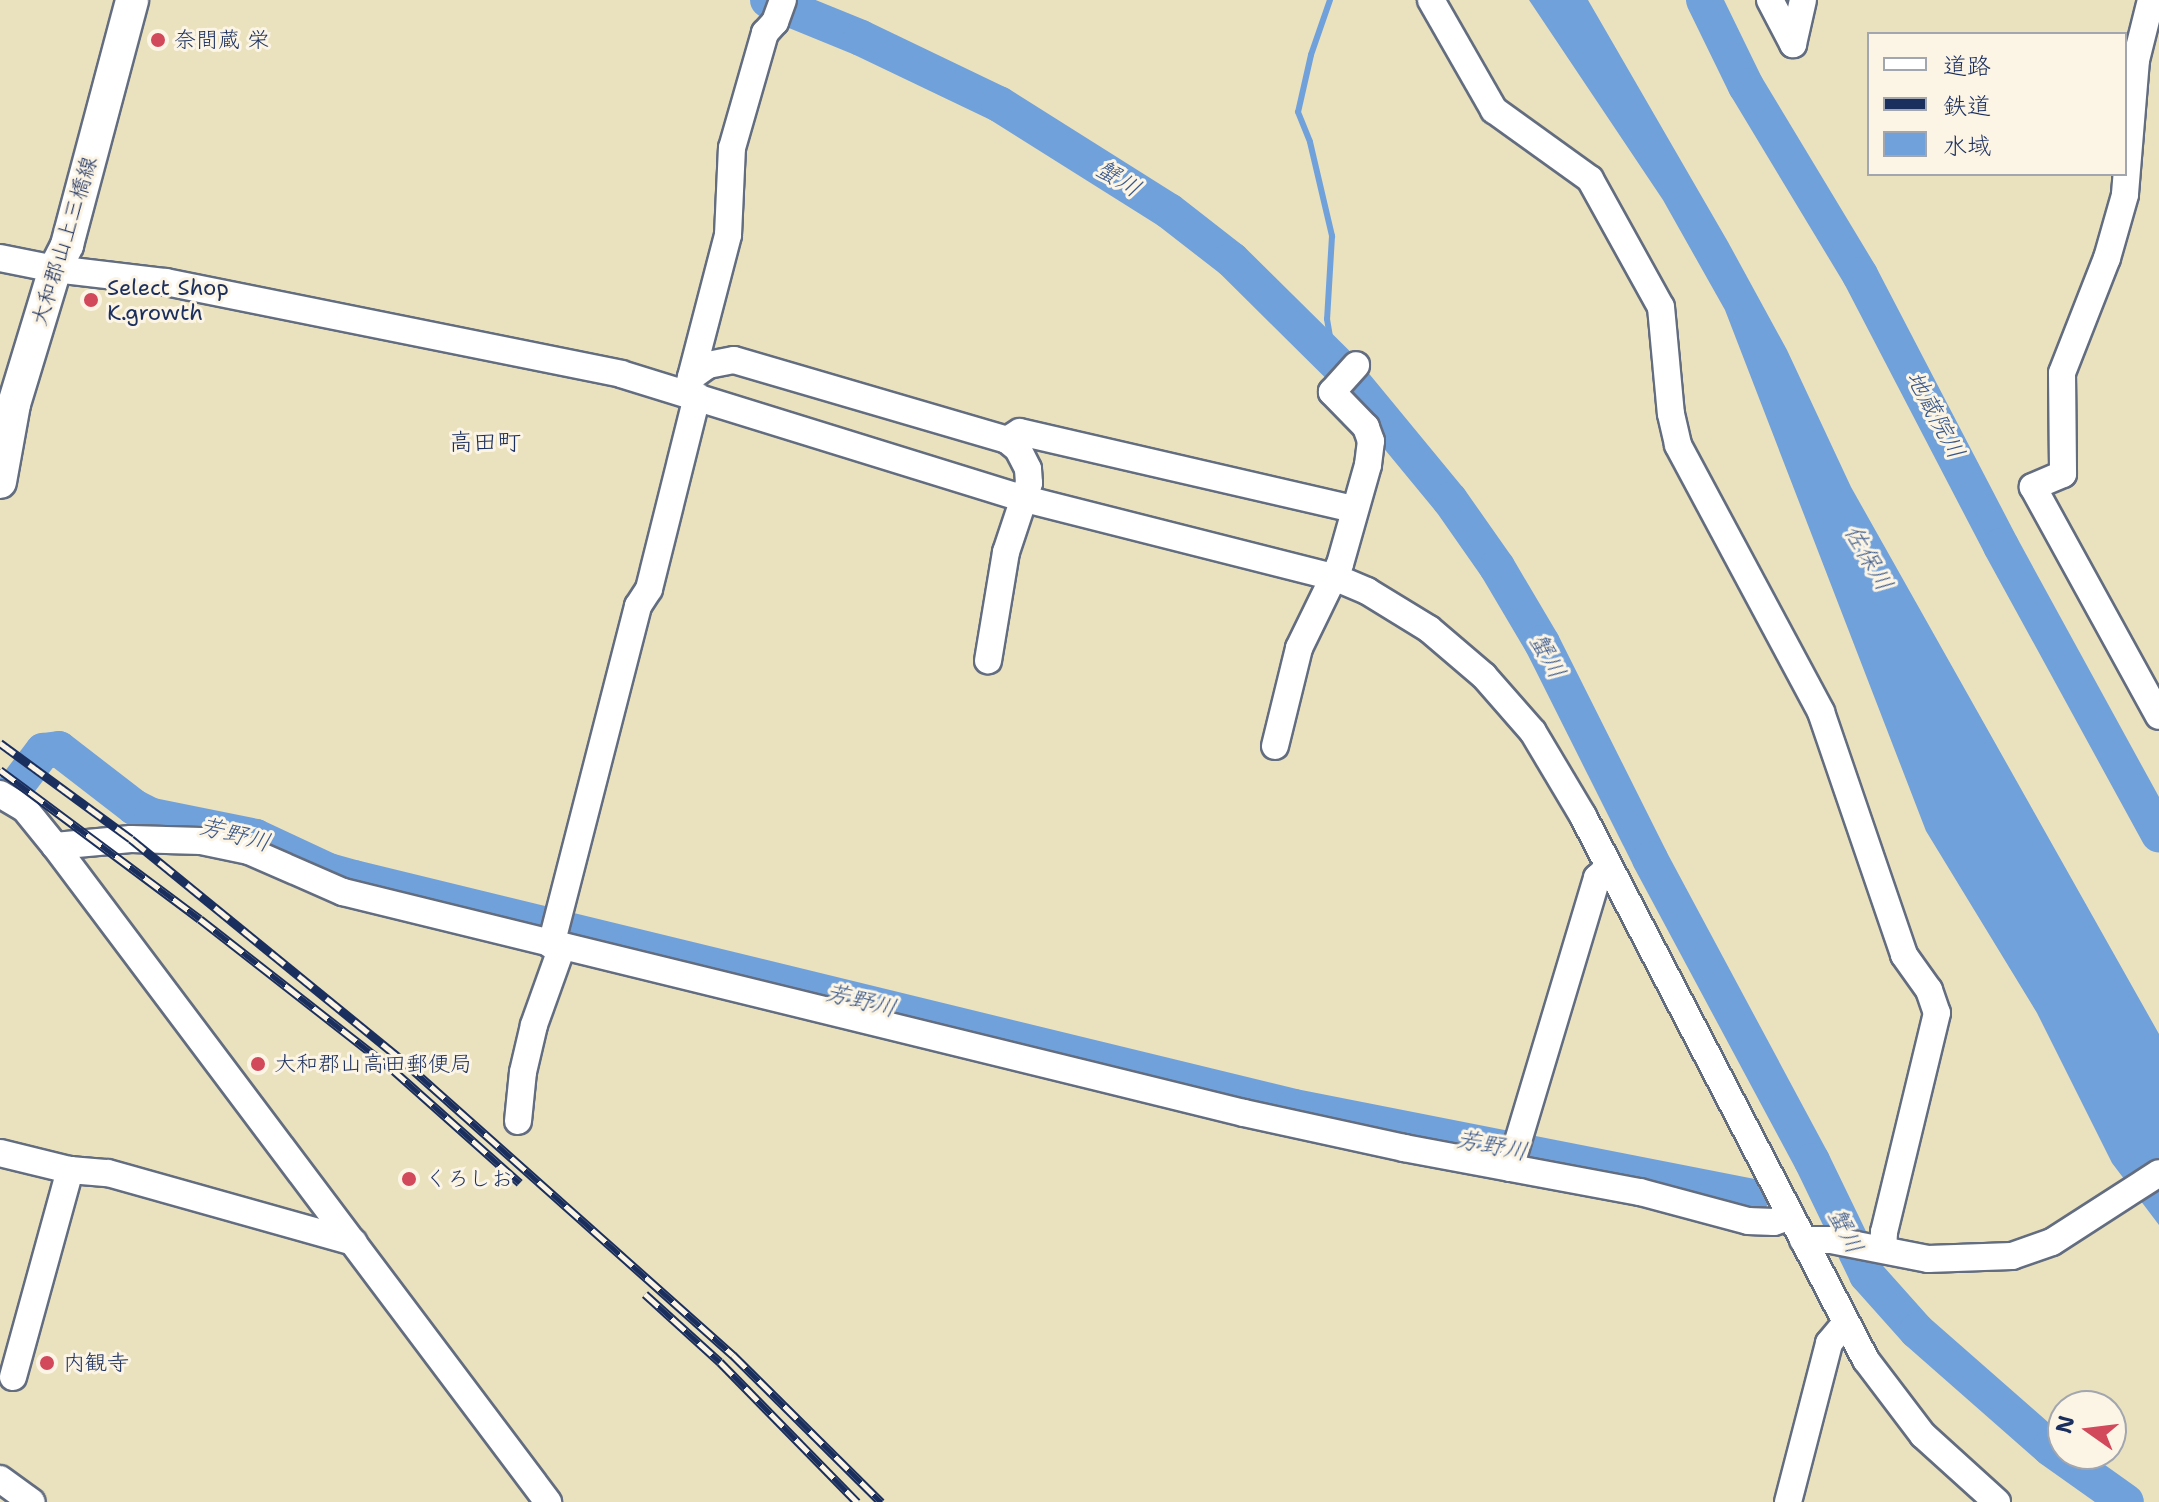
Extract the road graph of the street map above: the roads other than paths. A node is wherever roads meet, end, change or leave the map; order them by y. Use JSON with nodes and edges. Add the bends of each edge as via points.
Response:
{"nodes":[{"id":1,"x":132,"y":0,"type":"edge"},
{"id":2,"x":1431,"y":0,"type":"edge"},
{"id":3,"x":1770,"y":0,"type":"edge"},
{"id":4,"x":1803,"y":0,"type":"edge"},
{"id":5,"x":2151,"y":0,"type":"edge"},
{"id":6,"x":779,"y":11,"type":"edge"},
{"id":7,"x":2127,"y":170,"type":"edge"},
{"id":8,"x":2127,"y":176,"type":"edge"},
{"id":9,"x":0,"y":258,"type":"edge"},
{"id":10,"x":55,"y":269,"type":"junction"},
{"id":11,"x":1356,"y":365,"type":"dead end"},
{"id":12,"x":692,"y":389,"type":"junction"},
{"id":13,"x":1007,"y":440,"type":"junction"},
{"id":14,"x":0,"y":482,"type":"edge"},
{"id":15,"x":1025,"y":499,"type":"junction"},
{"id":16,"x":1354,"y":509,"type":"junction"},
{"id":17,"x":1334,"y":577,"type":"junction"},
{"id":18,"x":988,"y":661,"type":"dead end"},
{"id":19,"x":2159,"y":716,"type":"edge"},
{"id":20,"x":1275,"y":746,"type":"dead end"},
{"id":21,"x":0,"y":794,"type":"edge"},
{"id":22,"x":55,"y":846,"type":"junction"},
{"id":23,"x":1609,"y":867,"type":"junction"},
{"id":24,"x":557,"y":946,"type":"junction"},
{"id":25,"x":518,"y":1121,"type":"dead end"},
{"id":26,"x":0,"y":1153,"type":"edge"},
{"id":27,"x":1510,"y":1168,"type":"junction"},
{"id":28,"x":70,"y":1170,"type":"junction"},
{"id":29,"x":2159,"y":1173,"type":"edge"},
{"id":30,"x":1791,"y":1216,"type":"junction"},
{"id":31,"x":1803,"y":1240,"type":"junction"},
{"id":32,"x":353,"y":1242,"type":"junction"},
{"id":33,"x":1881,"y":1248,"type":"junction"},
{"id":34,"x":1846,"y":1323,"type":"junction"},
{"id":35,"x":13,"y":1377,"type":"dead end"},
{"id":36,"x":0,"y":1479,"type":"edge"},
{"id":37,"x":32,"y":1502,"type":"edge"},
{"id":38,"x":548,"y":1502,"type":"edge"},
{"id":39,"x":1788,"y":1502,"type":"edge"},
{"id":40,"x":1997,"y":1502,"type":"edge"}],
"edges":[{"from":1,"to":10,"type":"main road","name":"大和郡山上三橋線","via":[[67,245]]},
{"from":2,"to":33,"type":"street","via":[[1494,110],[1590,179],[1661,307],[1678,445],[1821,712],[1904,955],[1929,990],[1937,1013]]},
{"from":3,"to":4,"type":"street","via":[[1793,44]]},
{"from":5,"to":7,"type":"street","via":[[2136,60]]},
{"from":6,"to":12,"type":"street","via":[[765,33],[732,148],[728,235]]},
{"from":8,"to":19,"type":"street","via":[[2107,258],[2062,373],[2063,474],[2033,487]]},
{"from":9,"to":10,"type":"street"},
{"from":10,"to":12,"type":"street","via":[[166,282]]},
{"from":10,"to":14,"type":"main road","name":"大和郡山上三橋線","via":[[14,404]]},
{"from":11,"to":16,"type":"street","via":[[1332,392],[1366,427],[1371,441]]},
{"from":12,"to":13,"type":"street","via":[[708,365],[734,360]]},
{"from":12,"to":15,"type":"street"},
{"from":12,"to":24,"type":"street","via":[[649,589],[638,606],[558,917]]},
{"from":13,"to":15,"type":"street","via":[[1028,469]]},
{"from":13,"to":16,"type":"street","via":[[1020,432]]},
{"from":15,"to":17,"type":"street"},
{"from":15,"to":18,"type":"street","via":[[1006,552]]},
{"from":16,"to":17,"type":"street"},
{"from":17,"to":20,"type":"street","via":[[1299,648]]},
{"from":17,"to":23,"type":"street","via":[[1429,629],[1484,676],[1533,732]]},
{"from":21,"to":22,"type":"street","via":[[25,809]]},
{"from":22,"to":24,"type":"street","via":[[131,839],[201,841],[249,851],[343,892]]},
{"from":22,"to":32,"type":"street"},
{"from":23,"to":27,"type":"street","via":[[1597,878]]},
{"from":23,"to":30,"type":"street"},
{"from":24,"to":25,"type":"street","via":[[523,1072]]},
{"from":24,"to":27,"type":"street","via":[[1244,1113]]},
{"from":26,"to":28,"type":"street"},
{"from":27,"to":30,"type":"street","via":[[1640,1192],[1748,1221]]},
{"from":28,"to":32,"type":"street","via":[[108,1173]]},
{"from":28,"to":35,"type":"street"},
{"from":29,"to":33,"type":"street","via":[[2052,1242],[2012,1256],[1928,1259]]},
{"from":30,"to":31,"type":"street"},
{"from":31,"to":33,"type":"street"},
{"from":31,"to":34,"type":"street"},
{"from":32,"to":38,"type":"street"},
{"from":34,"to":39,"type":"street","via":[[1829,1343]]},
{"from":34,"to":40,"type":"street","via":[[1889,1394],[1923,1435]]},
{"from":36,"to":37,"type":"street"}]}
